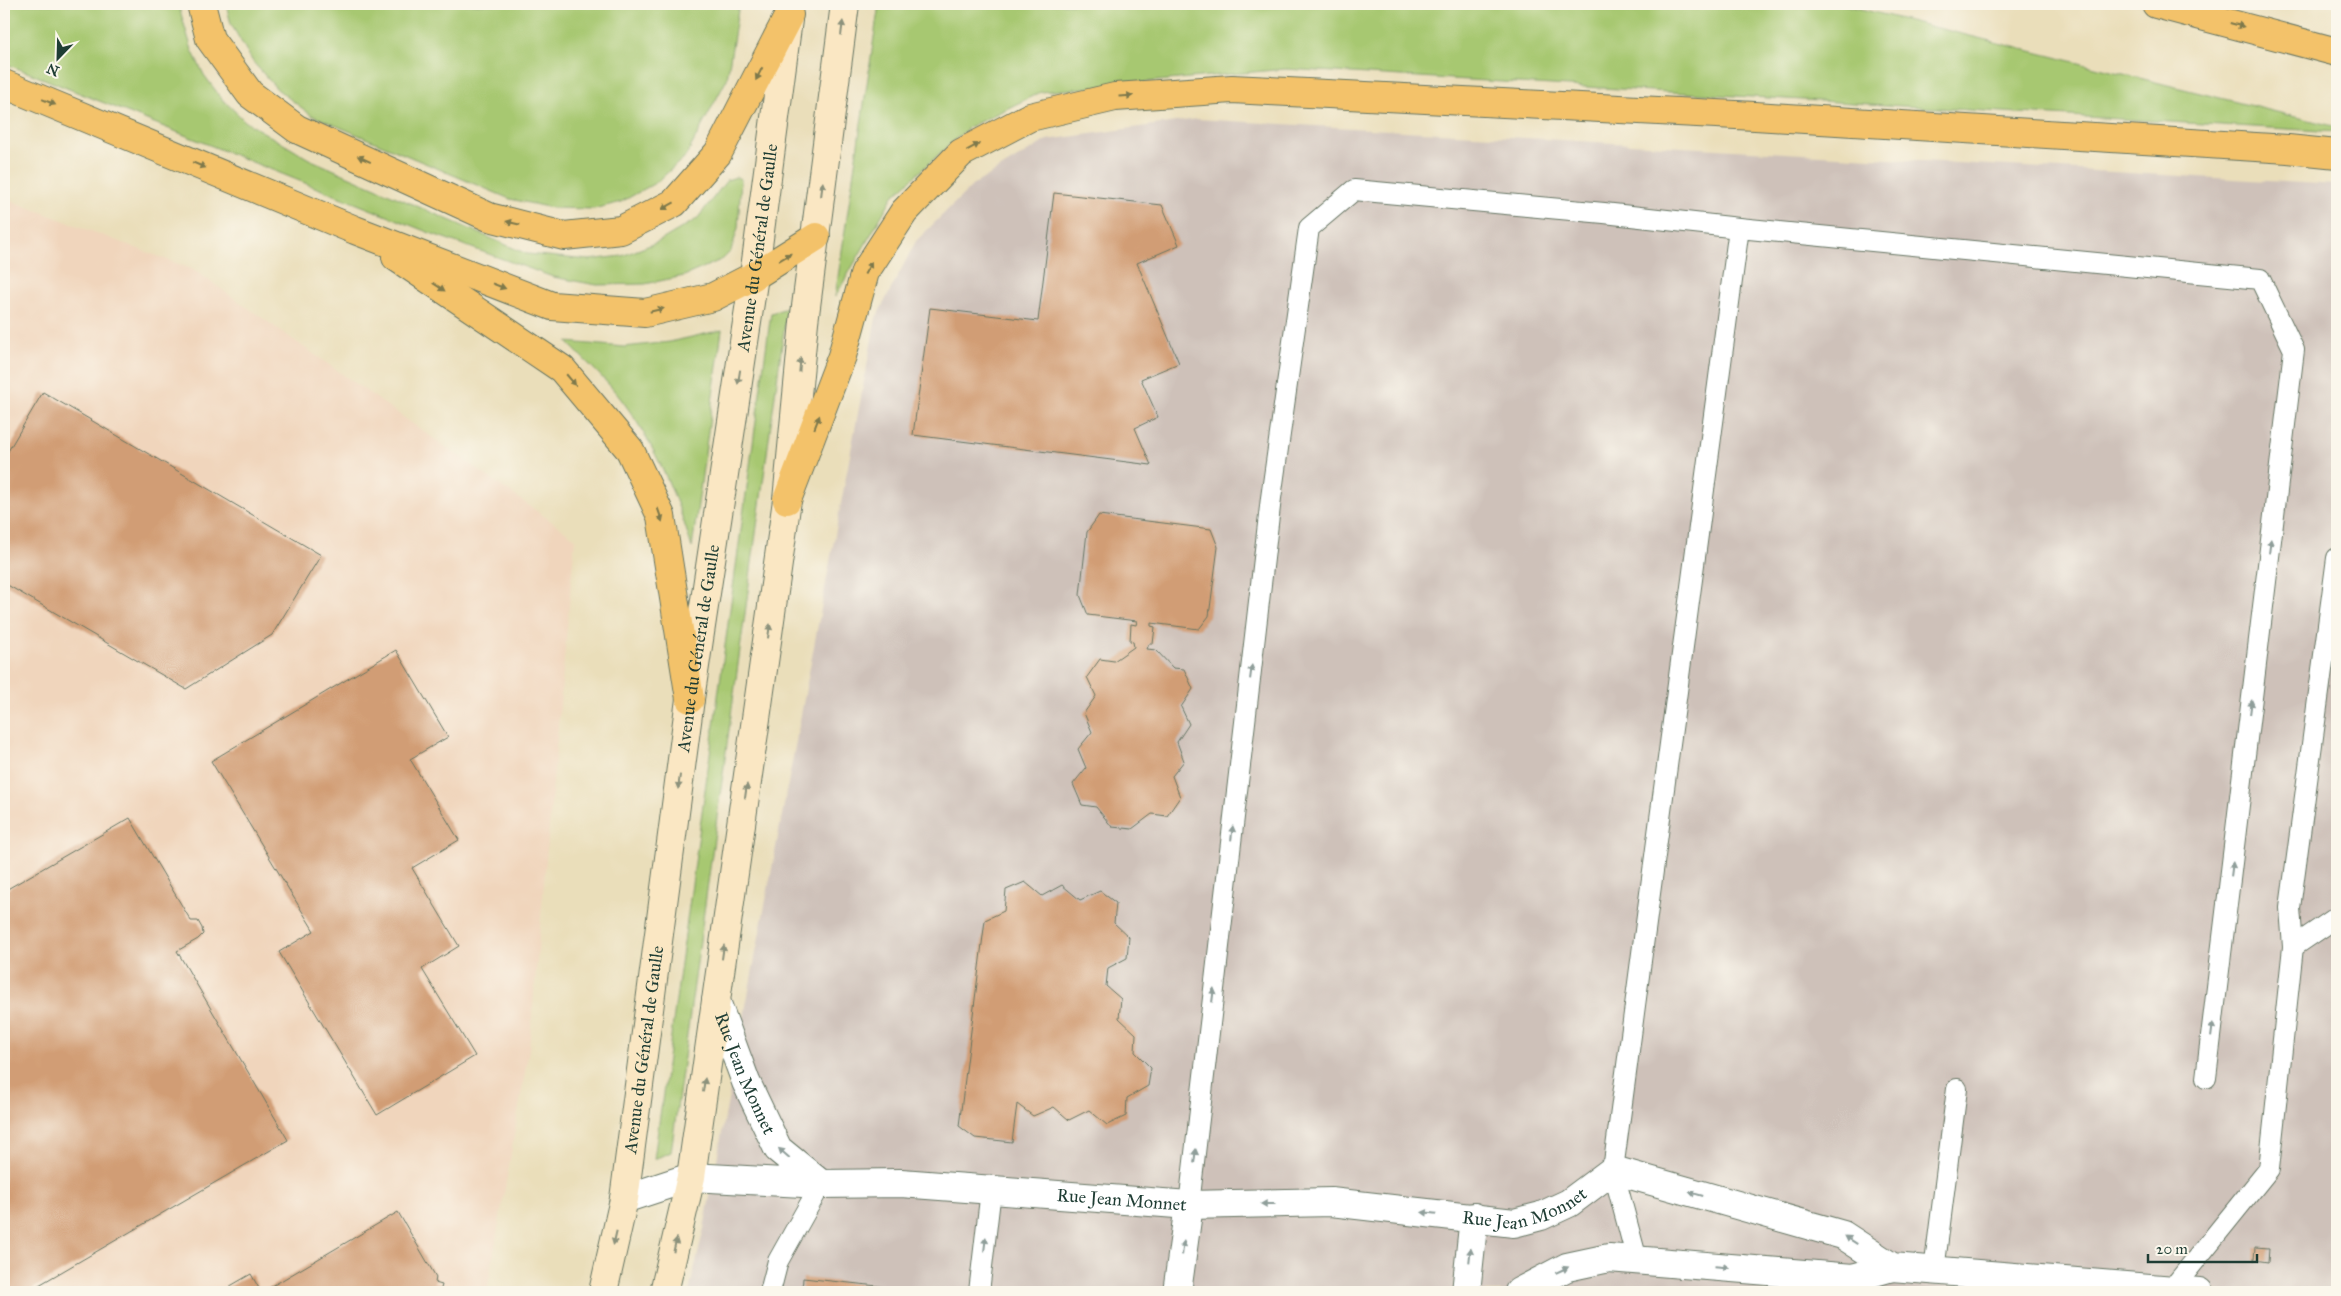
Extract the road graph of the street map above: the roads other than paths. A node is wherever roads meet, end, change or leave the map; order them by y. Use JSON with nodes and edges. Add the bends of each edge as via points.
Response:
{"nodes":[{"id":1,"x":201,"y":4,"type":"edge"},
{"id":2,"x":845,"y":4,"type":"edge"},
{"id":3,"x":2156,"y":4,"type":"edge"},
{"id":4,"x":789,"y":9,"type":"edge"},
{"id":5,"x":2337,"y":52,"type":"edge"},
{"id":6,"x":4,"y":84,"type":"edge"},
{"id":7,"x":2337,"y":154,"type":"edge"},
{"id":8,"x":1739,"y":228,"type":"junction"},
{"id":9,"x":355,"y":230,"type":"junction"},
{"id":10,"x":816,"y":237,"type":"junction"},
{"id":11,"x":754,"y":276,"type":"junction"},
{"id":12,"x":787,"y":500,"type":"junction"},
{"id":13,"x":2337,"y":558,"type":"edge"},
{"id":14,"x":690,"y":699,"type":"junction"},
{"id":15,"x":2337,"y":917,"type":"edge"},
{"id":16,"x":2293,"y":947,"type":"junction"},
{"id":17,"x":716,"y":1001,"type":"junction"},
{"id":18,"x":2206,"y":1078,"type":"dead end"},
{"id":19,"x":1957,"y":1089,"type":"dead end"},
{"id":20,"x":1613,"y":1170,"type":"junction"},
{"id":21,"x":691,"y":1177,"type":"junction"},
{"id":22,"x":821,"y":1184,"type":"junction"},
{"id":23,"x":992,"y":1190,"type":"junction"},
{"id":24,"x":624,"y":1200,"type":"junction"},
{"id":25,"x":1189,"y":1205,"type":"junction"},
{"id":26,"x":1474,"y":1217,"type":"junction"},
{"id":27,"x":1637,"y":1260,"type":"junction"},
{"id":28,"x":1892,"y":1267,"type":"junction"},
{"id":29,"x":1934,"y":1271,"type":"junction"},
{"id":30,"x":1852,"y":1285,"type":"edge"},
{"id":31,"x":2172,"y":1289,"type":"junction"},
{"id":32,"x":603,"y":1292,"type":"edge"},
{"id":33,"x":664,"y":1292,"type":"edge"},
{"id":34,"x":770,"y":1292,"type":"edge"},
{"id":35,"x":979,"y":1292,"type":"edge"},
{"id":36,"x":1177,"y":1292,"type":"edge"},
{"id":37,"x":1466,"y":1292,"type":"edge"},
{"id":38,"x":1519,"y":1292,"type":"edge"},
{"id":39,"x":2199,"y":1292,"type":"edge"}],
"edges":[{"from":4,"to":1,"type":"highway","one_way":true,"via":[[718,153],[674,202],[621,230],[564,236],[489,217],[297,129],[250,94],[210,39]]},
{"from":10,"to":2,"type":"main road","one_way":true},
{"from":3,"to":5,"type":"highway","one_way":true},
{"from":4,"to":11,"type":"main road","name":"Avenue du Général de Gaulle"},
{"from":6,"to":9,"type":"highway","one_way":true},
{"from":12,"to":7,"type":"highway","one_way":true,"via":[[842,356],[866,272],[904,212],[961,153],[1030,117],[1115,97],[1232,89],[1774,117]]},
{"from":18,"to":8,"type":"lane","one_way":true,"via":[[2294,350],[2260,279]]},
{"from":8,"to":20,"type":"lane"},
{"from":25,"to":8,"type":"lane","one_way":true,"via":[[1271,498],[1309,228],[1354,190]]},
{"from":9,"to":11,"type":"highway","one_way":true,"via":[[552,306],[645,313],[713,297]]},
{"from":9,"to":14,"type":"highway","one_way":true,"via":[[562,369],[630,450],[662,516]]},
{"from":11,"to":10,"type":"highway","one_way":true},
{"from":12,"to":10,"type":"main road","one_way":true,"via":[[804,322]]},
{"from":11,"to":14,"type":"main road","name":"Avenue du Général de Gaulle","one_way":true},
{"from":17,"to":12,"type":"main road","one_way":true},
{"from":13,"to":16,"type":"lane","via":[[2290,908]]},
{"from":14,"to":24,"type":"main road","name":"Avenue du Général de Gaulle","one_way":true},
{"from":15,"to":16,"type":"lane"},
{"from":16,"to":31,"type":"lane","via":[[2269,1169]]},
{"from":21,"to":17,"type":"main road","one_way":true},
{"from":22,"to":17,"type":"street","name":"Rue Jean Monnet","one_way":true,"via":[[778,1149],[746,1082]]},
{"from":19,"to":29,"type":"lane"},
{"from":20,"to":26,"type":"street","name":"Rue Jean Monnet","via":[[1569,1204],[1541,1216],[1514,1223]]},
{"from":20,"to":27,"type":"lane"},
{"from":28,"to":20,"type":"street","one_way":true,"via":[[1843,1235]]},
{"from":21,"to":22,"type":"street","name":"Rue Jean Monnet"},
{"from":21,"to":24,"type":"street","name":"Rue Jean Monnet"},
{"from":33,"to":21,"type":"main road","one_way":true},
{"from":22,"to":23,"type":"street","name":"Rue Jean Monnet","via":[[901,1183]]},
{"from":22,"to":34,"type":"lane","via":[[778,1261]]},
{"from":23,"to":25,"type":"street","name":"Rue Jean Monnet"},
{"from":35,"to":23,"type":"lane","one_way":true},
{"from":24,"to":32,"type":"main road","name":"Avenue du Général de Gaulle","one_way":true},
{"from":26,"to":25,"type":"street","name":"Rue Jean Monnet","one_way":true,"via":[[1330,1202]]},
{"from":36,"to":25,"type":"street","one_way":true},
{"from":37,"to":26,"type":"street","one_way":true},
{"from":27,"to":30,"type":"street","one_way":true},
{"from":38,"to":27,"type":"street","one_way":true,"via":[[1567,1267],[1609,1258]]},
{"from":28,"to":29,"type":"street"},
{"from":28,"to":30,"type":"street"},
{"from":29,"to":31,"type":"street"},
{"from":31,"to":39,"type":"street"}]}
